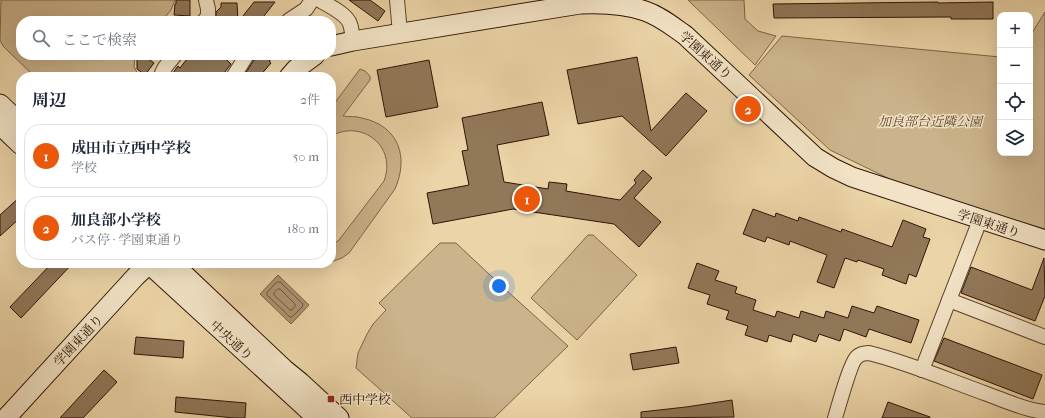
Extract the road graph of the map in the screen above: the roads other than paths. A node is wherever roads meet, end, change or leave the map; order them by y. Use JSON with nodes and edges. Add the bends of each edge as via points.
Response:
{"nodes":[{"id":1,"x":206,"y":0,"type":"edge"},
{"id":2,"x":312,"y":0,"type":"edge"},
{"id":3,"x":319,"y":0,"type":"edge"},
{"id":4,"x":397,"y":0,"type":"edge"},
{"id":5,"x":208,"y":16,"type":"edge"},
{"id":6,"x":296,"y":16,"type":"edge"},
{"id":7,"x":400,"y":33,"type":"junction"},
{"id":8,"x":353,"y":40,"type":"junction"},
{"id":9,"x":336,"y":45,"type":"edge"},
{"id":10,"x":171,"y":60,"type":"edge"},
{"id":11,"x":244,"y":60,"type":"edge"},
{"id":12,"x":309,"y":60,"type":"edge"},
{"id":13,"x":162,"y":72,"type":"edge"},
{"id":14,"x":236,"y":72,"type":"edge"},
{"id":15,"x":293,"y":72,"type":"edge"},
{"id":16,"x":0,"y":104,"type":"edge"},
{"id":17,"x":16,"y":119,"type":"edge"},
{"id":18,"x":0,"y":125,"type":"edge"},
{"id":19,"x":16,"y":139,"type":"edge"},
{"id":20,"x":980,"y":220,"type":"junction"},
{"id":21,"x":1045,"y":240,"type":"edge"},
{"id":22,"x":144,"y":268,"type":"edge"},
{"id":23,"x":154,"y":268,"type":"edge"},
{"id":24,"x":177,"y":268,"type":"edge"},
{"id":25,"x":949,"y":300,"type":"junction"},
{"id":26,"x":1045,"y":337,"type":"edge"},
{"id":27,"x":922,"y":370,"type":"junction"},
{"id":28,"x":1045,"y":412,"type":"edge"},
{"id":29,"x":6,"y":418,"type":"edge"},
{"id":30,"x":317,"y":418,"type":"edge"},
{"id":31,"x":339,"y":418,"type":"edge"},
{"id":32,"x":835,"y":418,"type":"edge"}],
"edges":[{"from":1,"to":5,"type":"street"},
{"from":2,"to":6,"type":"street","via":[[306,9]]},
{"from":3,"to":8,"type":"street","via":[[347,19]]},
{"from":4,"to":7,"type":"street"},
{"from":7,"to":8,"type":"street","name":"学園東通り"},
{"from":7,"to":20,"type":"street","name":"学園東通り","via":[[580,4],[602,3],[645,11],[685,35],[815,156],[833,168],[852,177]]},
{"from":8,"to":9,"type":"street","name":"学園東通り"},
{"from":10,"to":13,"type":"street"},
{"from":11,"to":14,"type":"street"},
{"from":12,"to":15,"type":"street"},
{"from":16,"to":17,"type":"street"},
{"from":18,"to":19,"type":"street"},
{"from":20,"to":21,"type":"street","name":"学園東通り"},
{"from":20,"to":25,"type":"street"},
{"from":22,"to":29,"type":"street","name":"学園東通り"},
{"from":23,"to":30,"type":"street","name":"中央通り"},
{"from":24,"to":31,"type":"street","name":"中央通り"},
{"from":25,"to":26,"type":"street"},
{"from":25,"to":27,"type":"street"},
{"from":27,"to":28,"type":"street","via":[[1010,403]]},
{"from":27,"to":32,"type":"street","via":[[869,353],[856,357]]}]}
